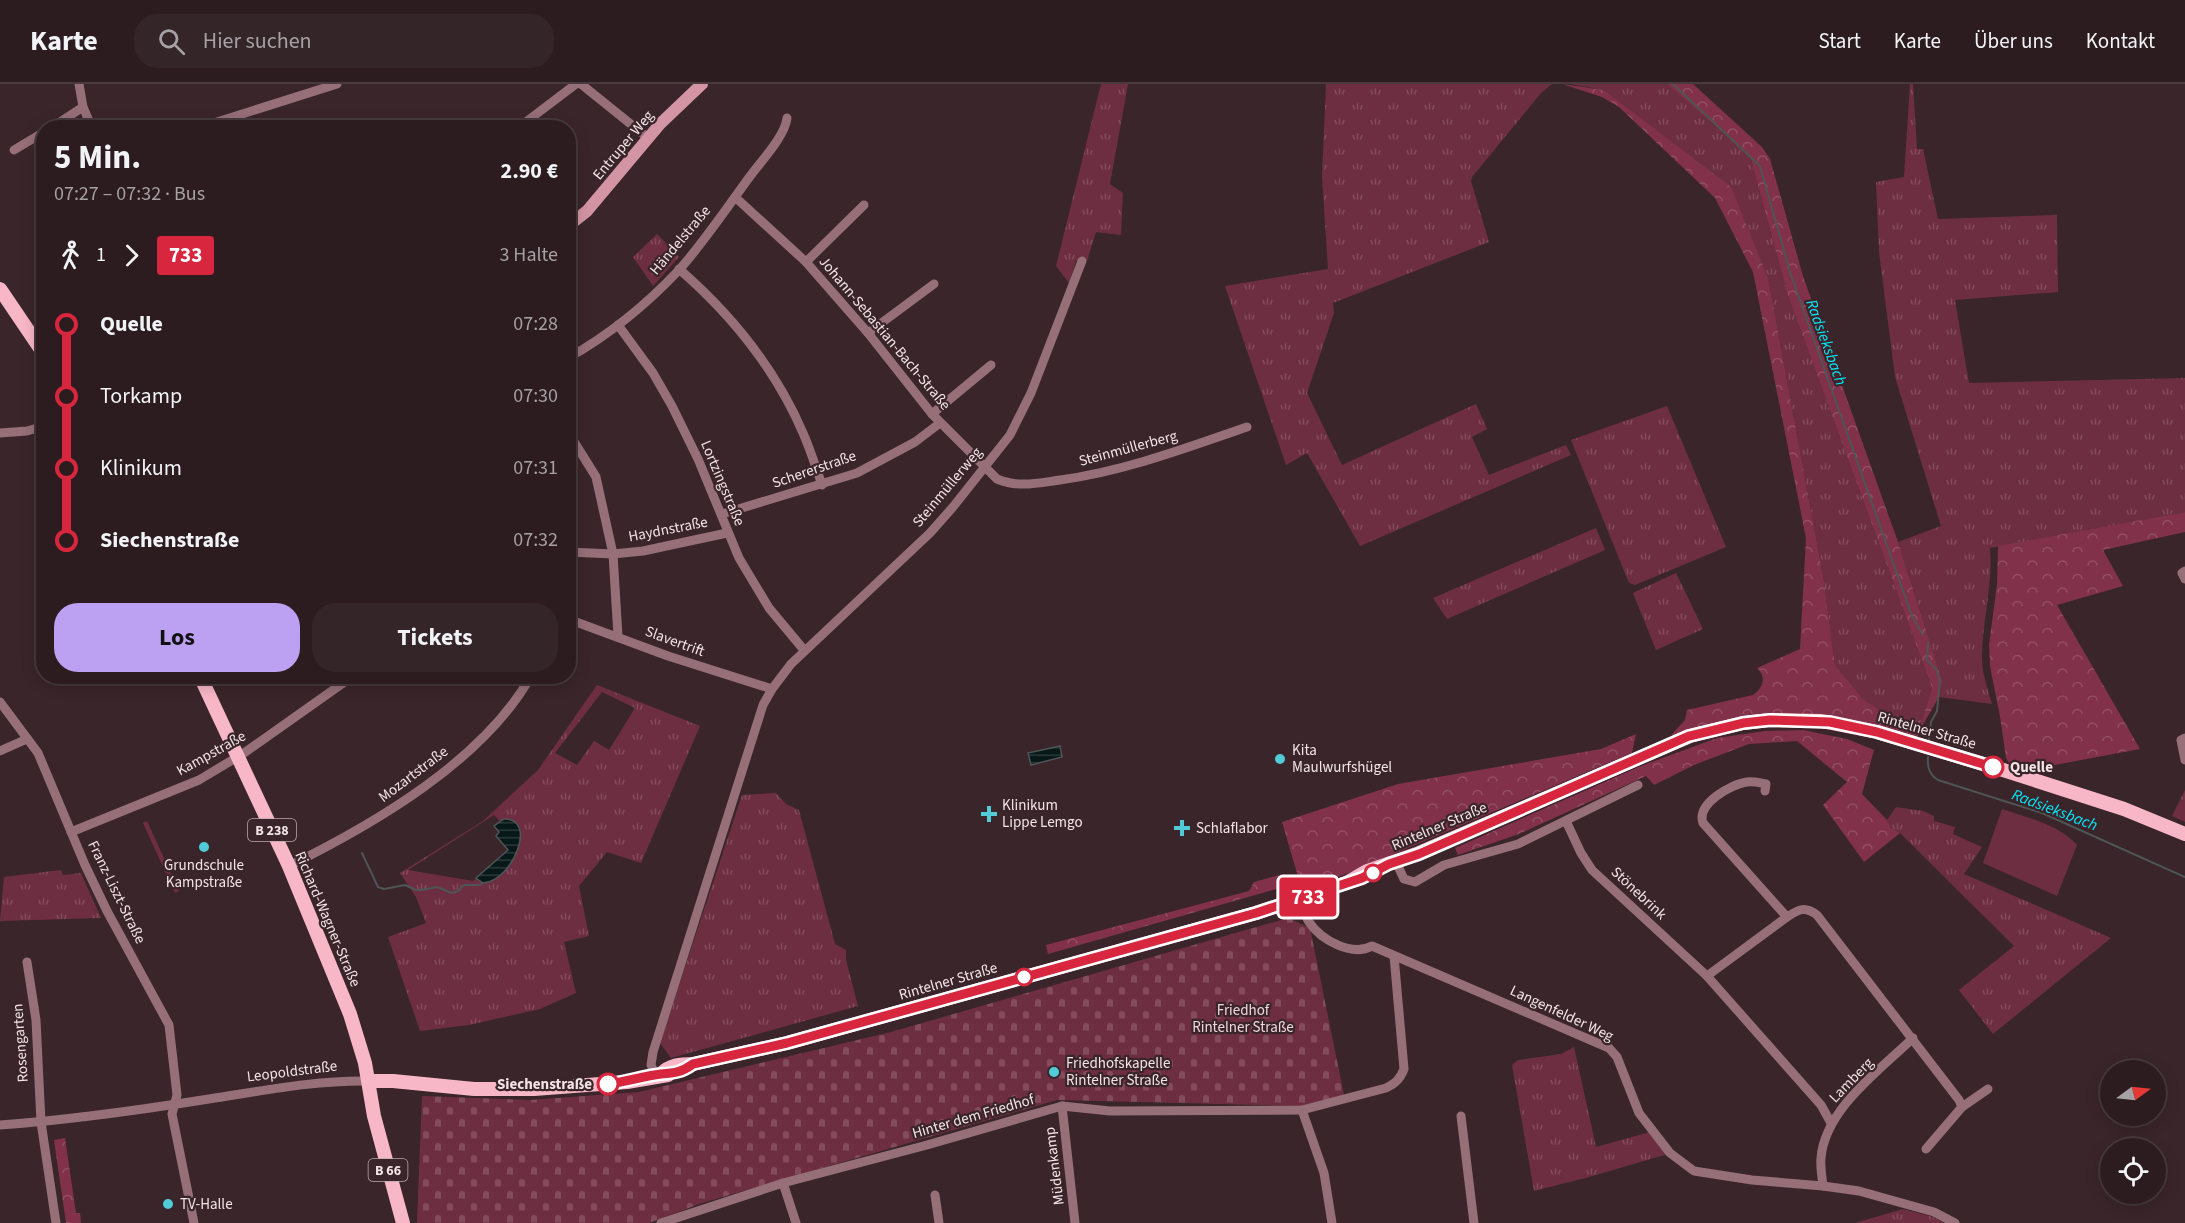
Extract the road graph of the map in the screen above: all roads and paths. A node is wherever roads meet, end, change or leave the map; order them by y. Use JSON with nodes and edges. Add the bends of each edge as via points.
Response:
{"nodes":[{"id":1,"x":79,"y":84,"type":"edge"},
{"id":2,"x":337,"y":84,"type":"edge"},
{"id":3,"x":576,"y":84,"type":"edge"},
{"id":4,"x":580,"y":84,"type":"edge"},
{"id":5,"x":702,"y":84,"type":"edge"},
{"id":6,"x":83,"y":107,"type":"junction"},
{"id":7,"x":787,"y":118,"type":"dead end"},
{"id":8,"x":63,"y":120,"type":"edge"},
{"id":9,"x":89,"y":120,"type":"edge"},
{"id":10,"x":223,"y":120,"type":"edge"},
{"id":11,"x":529,"y":120,"type":"edge"},
{"id":12,"x":36,"y":137,"type":"edge"},
{"id":13,"x":648,"y":138,"type":"junction"},
{"id":14,"x":14,"y":150,"type":"dead end"},
{"id":15,"x":735,"y":197,"type":"junction"},
{"id":16,"x":864,"y":205,"type":"dead end"},
{"id":17,"x":576,"y":220,"type":"edge"},
{"id":18,"x":1082,"y":261,"type":"dead end"},
{"id":19,"x":806,"y":262,"type":"junction"},
{"id":20,"x":679,"y":269,"type":"junction"},
{"id":21,"x":934,"y":284,"type":"dead end"},
{"id":22,"x":0,"y":289,"type":"edge"},
{"id":23,"x":618,"y":325,"type":"junction"},
{"id":24,"x":868,"y":333,"type":"junction"},
{"id":25,"x":36,"y":342,"type":"edge"},
{"id":26,"x":576,"y":353,"type":"edge"},
{"id":27,"x":991,"y":365,"type":"dead end"},
{"id":28,"x":932,"y":414,"type":"junction"},
{"id":29,"x":940,"y":423,"type":"junction"},
{"id":30,"x":1247,"y":427,"type":"dead end"},
{"id":31,"x":36,"y":428,"type":"edge"},
{"id":32,"x":0,"y":433,"type":"edge"},
{"id":33,"x":576,"y":445,"type":"edge"},
{"id":34,"x":984,"y":466,"type":"junction"},
{"id":35,"x":822,"y":485,"type":"junction"},
{"id":36,"x":722,"y":514,"type":"junction"},
{"id":37,"x":727,"y":533,"type":"junction"},
{"id":38,"x":576,"y":552,"type":"edge"},
{"id":39,"x":613,"y":554,"type":"junction"},
{"id":40,"x":2185,"y":571,"type":"edge"},
{"id":41,"x":2185,"y":579,"type":"edge"},
{"id":42,"x":576,"y":622,"type":"edge"},
{"id":43,"x":618,"y":636,"type":"junction"},
{"id":44,"x":804,"y":650,"type":"junction"},
{"id":45,"x":204,"y":684,"type":"edge"},
{"id":46,"x":342,"y":684,"type":"edge"},
{"id":47,"x":526,"y":684,"type":"edge"},
{"id":48,"x":772,"y":689,"type":"junction"},
{"id":49,"x":0,"y":702,"type":"edge"},
{"id":50,"x":2185,"y":738,"type":"edge"},
{"id":51,"x":27,"y":739,"type":"junction"},
{"id":52,"x":0,"y":751,"type":"edge"},
{"id":53,"x":238,"y":757,"type":"junction"},
{"id":54,"x":2185,"y":759,"type":"edge"},
{"id":55,"x":1638,"y":785,"type":"dead end"},
{"id":56,"x":1765,"y":791,"type":"dead end"},
{"id":57,"x":1566,"y":821,"type":"junction"},
{"id":58,"x":71,"y":832,"type":"junction"},
{"id":59,"x":2185,"y":834,"type":"edge"},
{"id":60,"x":1393,"y":863,"type":"junction"},
{"id":61,"x":289,"y":866,"type":"junction"},
{"id":62,"x":1300,"y":900,"type":"junction"},
{"id":63,"x":1787,"y":916,"type":"junction"},
{"id":64,"x":1394,"y":956,"type":"junction"},
{"id":65,"x":27,"y":962,"type":"dead end"},
{"id":66,"x":1707,"y":976,"type":"junction"},
{"id":67,"x":1913,"y":1038,"type":"junction"},
{"id":68,"x":658,"y":1075,"type":"junction"},
{"id":69,"x":369,"y":1081,"type":"junction"},
{"id":70,"x":590,"y":1086,"type":"joint"},
{"id":71,"x":1988,"y":1089,"type":"dead end"},
{"id":72,"x":174,"y":1105,"type":"junction"},
{"id":73,"x":1062,"y":1106,"type":"junction"},
{"id":74,"x":1962,"y":1107,"type":"junction"},
{"id":75,"x":1302,"y":1110,"type":"junction"},
{"id":76,"x":1461,"y":1116,"type":"dead end"},
{"id":77,"x":41,"y":1122,"type":"junction"},
{"id":78,"x":1831,"y":1123,"type":"junction"},
{"id":79,"x":0,"y":1125,"type":"edge"},
{"id":80,"x":1926,"y":1149,"type":"dead end"},
{"id":81,"x":783,"y":1183,"type":"junction"},
{"id":82,"x":1823,"y":1186,"type":"junction"},
{"id":83,"x":935,"y":1195,"type":"dead end"},
{"id":84,"x":56,"y":1223,"type":"edge"},
{"id":85,"x":194,"y":1223,"type":"edge"},
{"id":86,"x":403,"y":1223,"type":"edge"},
{"id":87,"x":661,"y":1223,"type":"edge"},
{"id":88,"x":796,"y":1223,"type":"edge"},
{"id":89,"x":939,"y":1223,"type":"edge"},
{"id":90,"x":1075,"y":1223,"type":"edge"},
{"id":91,"x":1332,"y":1223,"type":"edge"},
{"id":92,"x":1474,"y":1223,"type":"edge"},
{"id":93,"x":1955,"y":1223,"type":"edge"}],
"edges":[{"from":1,"to":6,"type":"street"},
{"from":2,"to":10,"type":"street"},
{"from":3,"to":11,"type":"street"},
{"from":4,"to":13,"type":"street"},
{"from":5,"to":13,"type":"main road","name":"Entruper Weg"},
{"from":6,"to":8,"type":"street"},
{"from":6,"to":9,"type":"street"},
{"from":7,"to":15,"type":"street","name":"Händelstraße","via":[[786,126]]},
{"from":12,"to":14,"type":"street"},
{"from":13,"to":17,"type":"main road","name":"Entruper Weg"},
{"from":15,"to":19,"type":"street","name":"Johann-Sebastian-Bach-Straße"},
{"from":15,"to":20,"type":"street","name":"Händelstraße"},
{"from":16,"to":19,"type":"street"},
{"from":18,"to":34,"type":"street","name":"Steinmüllerweg","via":[[1010,435]]},
{"from":19,"to":24,"type":"street","name":"Johann-Sebastian-Bach-Straße"},
{"from":20,"to":23,"type":"street","name":"Händelstraße"},
{"from":20,"to":35,"type":"street","via":[[723,309],[774,376],[804,433]]},
{"from":21,"to":24,"type":"street"},
{"from":22,"to":25,"type":"main road"},
{"from":23,"to":26,"type":"street","name":"Händelstraße"},
{"from":23,"to":36,"type":"street","name":"Lortzingstraße","via":[[672,406]]},
{"from":24,"to":28,"type":"street","name":"Johann-Sebastian-Bach-Straße"},
{"from":27,"to":28,"type":"street"},
{"from":28,"to":29,"type":"street","name":"Johann-Sebastian-Bach-Straße"},
{"from":29,"to":34,"type":"street","name":"Johann-Sebastian-Bach-Straße"},
{"from":29,"to":35,"type":"street","name":"Schererstraße","via":[[915,442]]},
{"from":30,"to":34,"type":"street","name":"Steinmüllerberg","via":[[1104,473],[1035,484],[1008,483],[997,479]]},
{"from":31,"to":32,"type":"street"},
{"from":33,"to":39,"type":"street","via":[[596,477]]},
{"from":34,"to":44,"type":"street","name":"Steinmüllerweg","via":[[930,532]]},
{"from":35,"to":36,"type":"street","name":"Schererstraße"},
{"from":36,"to":37,"type":"street","name":"Lortzingstraße"},
{"from":37,"to":39,"type":"street","name":"Haydnstraße"},
{"from":37,"to":44,"type":"street","name":"Lortzingstraße","via":[[769,608]]},
{"from":38,"to":39,"type":"street","name":"Haydnstraße"},
{"from":39,"to":43,"type":"street"},
{"from":40,"to":41,"type":"street"},
{"from":42,"to":43,"type":"street","name":"Slavertrift"},
{"from":43,"to":48,"type":"street","name":"Slavertrift"},
{"from":44,"to":48,"type":"street","name":"Steinmüllerweg"},
{"from":45,"to":53,"type":"main road","name":"Richard-Wagner-Straße","number":"B 238"},
{"from":46,"to":53,"type":"street","name":"Kampstraße"},
{"from":47,"to":61,"type":"street","name":"Mozartstraße","via":[[518,699],[462,757],[380,817]]},
{"from":48,"to":68,"type":"street","via":[[653,1052],[651,1065]]},
{"from":49,"to":51,"type":"street","name":"Franz-Liszt-Straße"},
{"from":50,"to":54,"type":"street","via":[[2181,740]]},
{"from":51,"to":52,"type":"street"},
{"from":51,"to":58,"type":"street","name":"Franz-Liszt-Straße","via":[[46,769]]},
{"from":53,"to":58,"type":"street","name":"Kampstraße","via":[[199,780]]},
{"from":53,"to":61,"type":"main road","name":"Richard-Wagner-Straße","number":"B 238"},
{"from":55,"to":57,"type":"street"},
{"from":56,"to":63,"type":"street","via":[[1766,784],[1758,782],[1734,786],[1704,807],[1701,817]]},
{"from":57,"to":60,"type":"street","via":[[1518,844],[1438,867],[1415,882],[1404,879]]},
{"from":57,"to":66,"type":"street","name":"Stönebrink","via":[[1592,870]]},
{"from":58,"to":72,"type":"street","name":"Franz-Liszt-Straße","via":[[107,911],[169,1025],[177,1095]]},
{"from":59,"to":60,"type":"main road","name":"Rintelner Straße","via":[[2124,809],[1877,732],[1821,721],[1770,720],[1689,736]]},
{"from":60,"to":62,"type":"main road","name":"Rintelner Straße"},
{"from":61,"to":69,"type":"main road","name":"Richard-Wagner-Straße","number":"B 238","via":[[350,1014]]},
{"from":62,"to":64,"type":"street","name":"Langenfelder Weg","via":[[1309,922],[1328,940],[1356,950],[1372,946]]},
{"from":62,"to":68,"type":"main road","name":"Rintelner Straße","via":[[787,1043],[681,1064]]},
{"from":63,"to":66,"type":"street"},
{"from":63,"to":67,"type":"street","via":[[1804,908],[1817,915]]},
{"from":64,"to":75,"type":"street","name":"Hinter dem Friedhof","via":[[1404,1059],[1401,1078],[1386,1088]]},
{"from":64,"to":82,"type":"street","name":"Langenfelder Weg","via":[[1609,1048],[1617,1057],[1638,1113],[1670,1153],[1694,1171]]},
{"from":65,"to":77,"type":"street","name":"Rosengarten","via":[[36,1020]]},
{"from":66,"to":78,"type":"street","name":"Stönebrink","via":[[1821,1105]]},
{"from":67,"to":74,"type":"street"},
{"from":67,"to":78,"type":"street","name":"Lamberg","via":[[1849,1100]]},
{"from":68,"to":70,"type":"main road","name":"Rintelner Straße"},
{"from":69,"to":70,"type":"main road","name":"Leopoldstraße","via":[[474,1089]]},
{"from":69,"to":72,"type":"street","name":"Leopoldstraße","via":[[295,1086]]},
{"from":69,"to":86,"type":"main road","number":"B 66","via":[[374,1116]]},
{"from":71,"to":74,"type":"street"},
{"from":72,"to":77,"type":"street","name":"Leopoldstraße"},
{"from":72,"to":85,"type":"street","name":"Franz-Liszt-Straße","via":[[172,1114]]},
{"from":73,"to":75,"type":"street","name":"Hinter dem Friedhof","via":[[1110,1111]]},
{"from":73,"to":81,"type":"street","name":"Hinter dem Friedhof"},
{"from":73,"to":90,"type":"street","name":"Müdenkamp"},
{"from":74,"to":80,"type":"street"},
{"from":75,"to":91,"type":"street","via":[[1324,1173]]},
{"from":76,"to":92,"type":"street"},
{"from":77,"to":79,"type":"street","name":"Leopoldstraße"},
{"from":77,"to":84,"type":"street","name":"Rosengarten"},
{"from":78,"to":82,"type":"street","name":"Lamberg","via":[[1821,1157]]},
{"from":81,"to":87,"type":"street","name":"Hinter dem Friedhof"},
{"from":81,"to":88,"type":"street"},
{"from":82,"to":93,"type":"street","name":"Langenfelder Weg","via":[[1859,1191],[1934,1212]]},
{"from":83,"to":89,"type":"street"}]}
